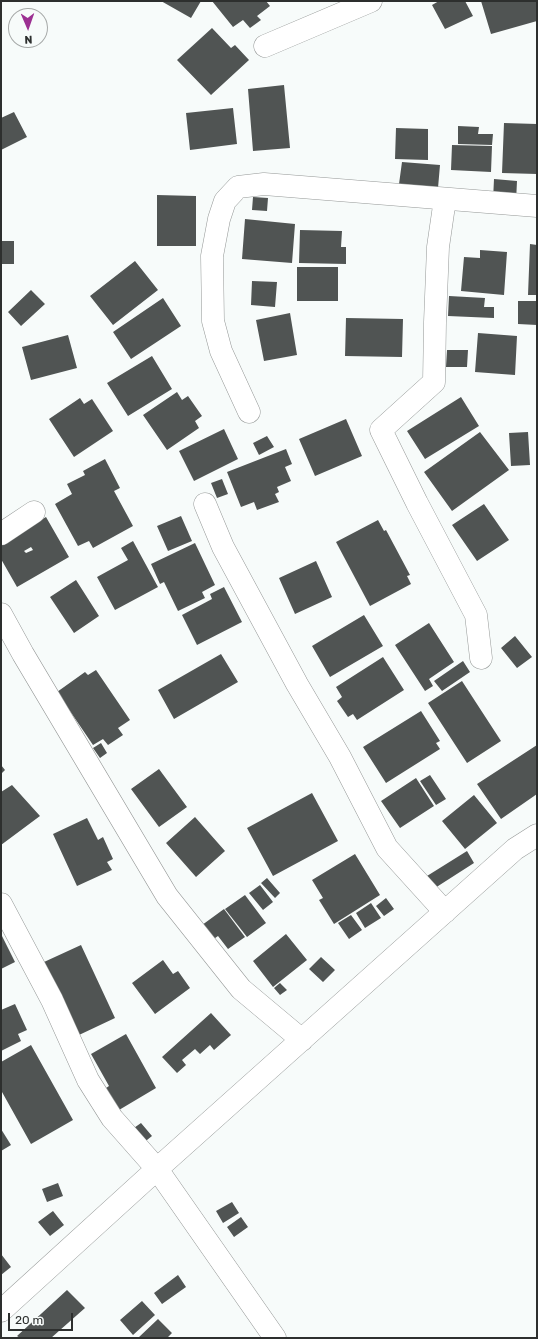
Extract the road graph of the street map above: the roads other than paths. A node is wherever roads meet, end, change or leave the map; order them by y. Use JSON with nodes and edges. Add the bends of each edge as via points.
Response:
{"nodes":[{"id":1,"x":371,"y":1,"type":"edge"},
{"id":2,"x":265,"y":46,"type":"dead end"},
{"id":3,"x":445,"y":199,"type":"junction"},
{"id":4,"x":537,"y":206,"type":"edge"},
{"id":5,"x":249,"y":412,"type":"dead end"},
{"id":6,"x":205,"y":504,"type":"dead end"},
{"id":7,"x":34,"y":512,"type":"dead end"},
{"id":8,"x":1,"y":534,"type":"edge"},
{"id":9,"x":1,"y":614,"type":"edge"},
{"id":10,"x":481,"y":658,"type":"dead end"},
{"id":11,"x":537,"y":835,"type":"edge"},
{"id":12,"x":1,"y":904,"type":"edge"},
{"id":13,"x":445,"y":912,"type":"junction"},
{"id":14,"x":302,"y":1040,"type":"junction"},
{"id":15,"x":157,"y":1169,"type":"junction"},
{"id":16,"x":4,"y":1300,"type":"edge"},
{"id":17,"x":275,"y":1338,"type":"edge"}],
"edges":[{"from":1,"to":2,"type":"street"},
{"from":3,"to":4,"type":"street"},
{"from":3,"to":5,"type":"street","via":[[264,184],[238,187],[225,201],[212,256],[213,321],[221,351]]},
{"from":3,"to":10,"type":"street","via":[[438,247],[434,382],[381,430],[476,615]]},
{"from":6,"to":13,"type":"street","via":[[223,547],[297,684],[340,756],[387,848]]},
{"from":7,"to":8,"type":"street"},
{"from":9,"to":14,"type":"street","via":[[167,896],[241,989]]},
{"from":11,"to":13,"type":"street","via":[[515,849]]},
{"from":12,"to":15,"type":"street","via":[[52,1000],[88,1080],[112,1118]]},
{"from":13,"to":14,"type":"street"},
{"from":14,"to":15,"type":"street"},
{"from":15,"to":16,"type":"street"},
{"from":15,"to":17,"type":"street"}]}
